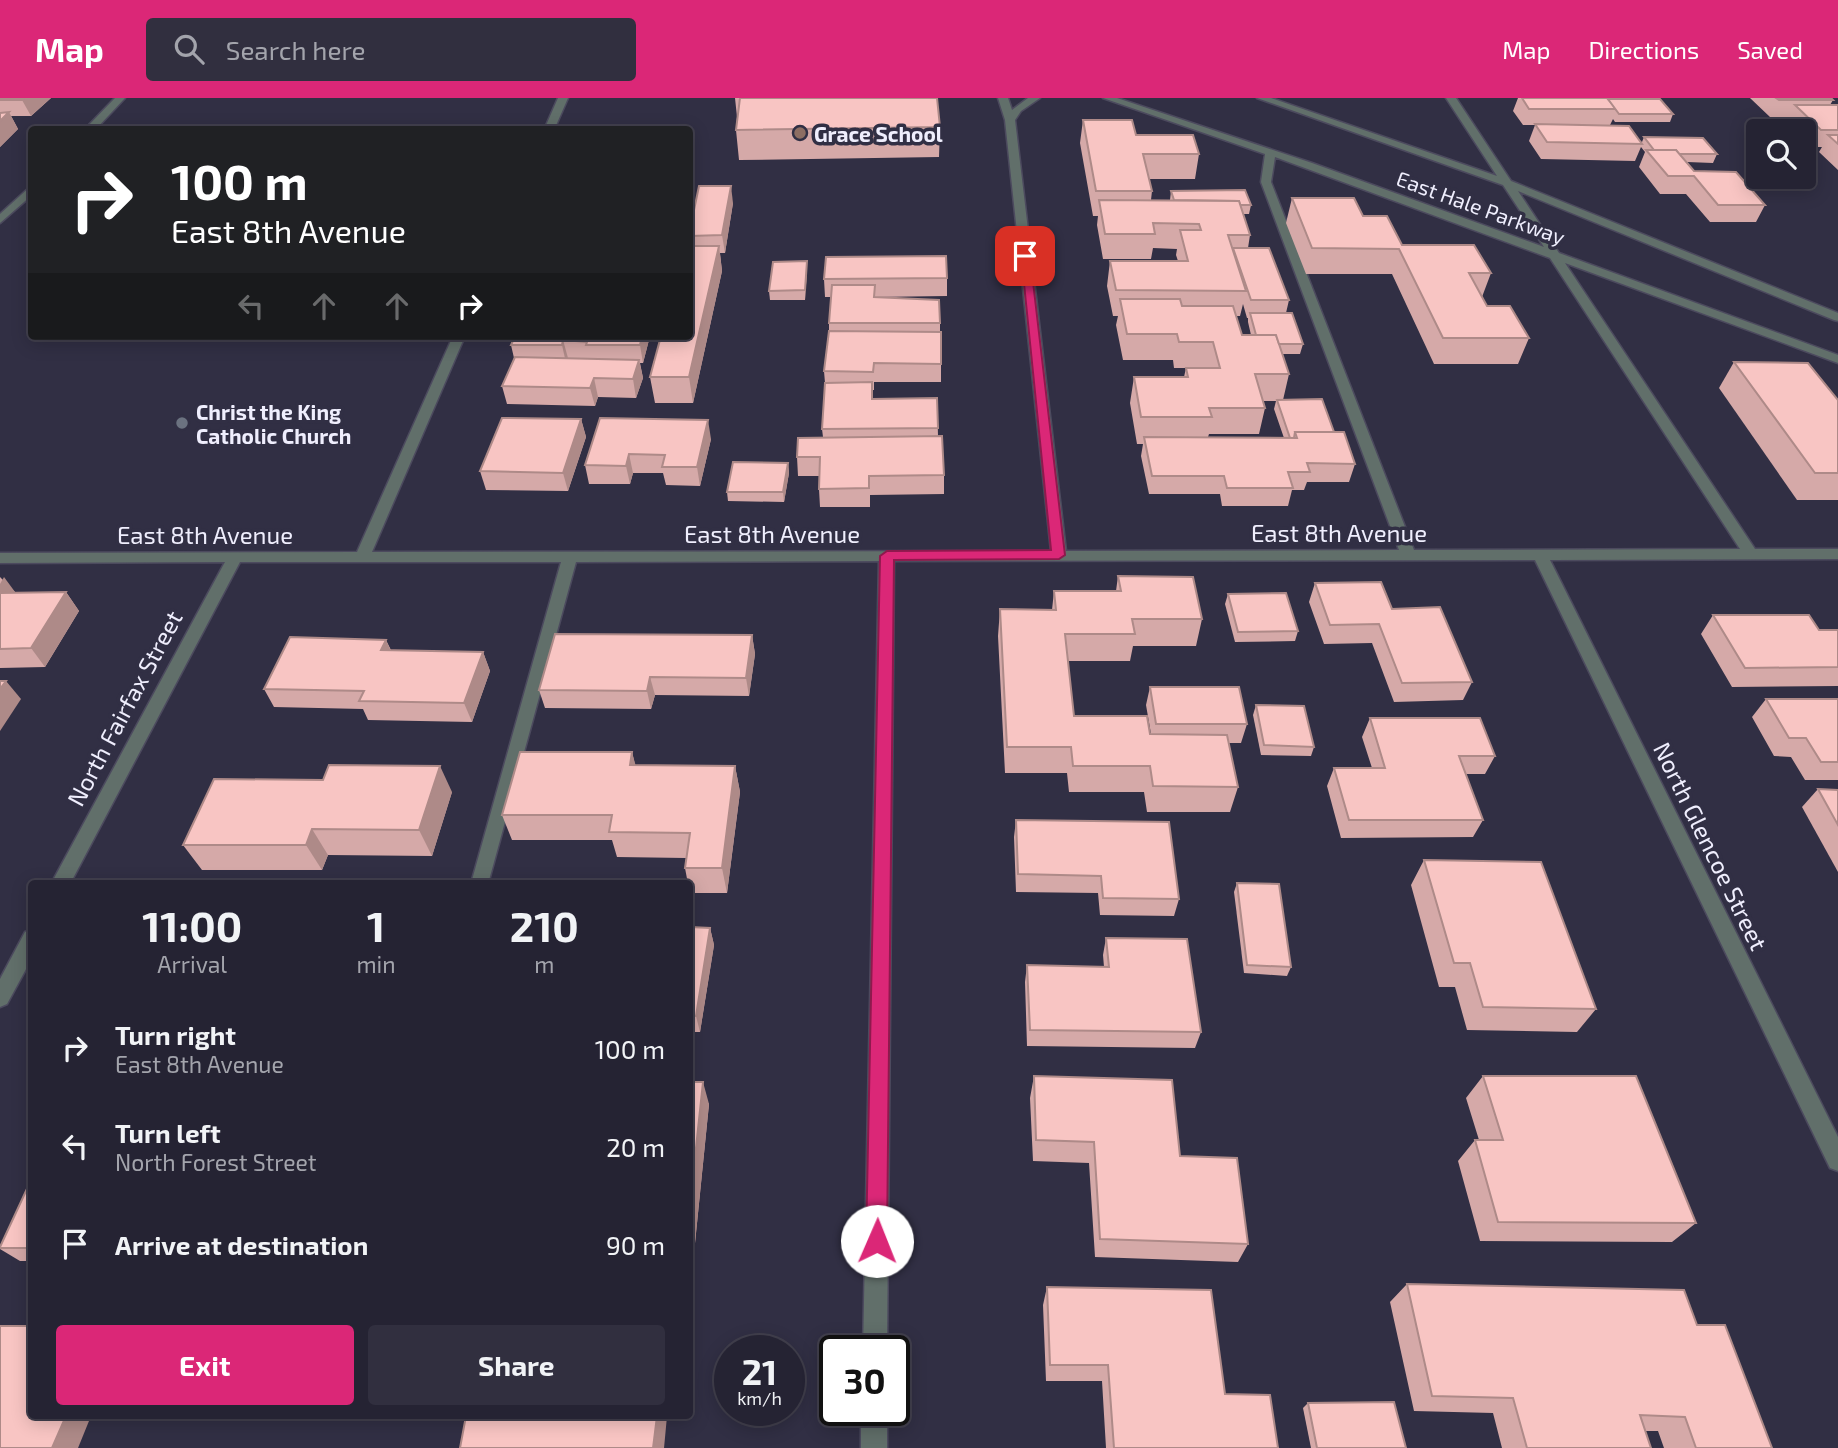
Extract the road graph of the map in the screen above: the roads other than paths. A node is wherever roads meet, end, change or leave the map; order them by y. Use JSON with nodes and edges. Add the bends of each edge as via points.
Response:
{"nodes":[{"id":1,"x":120,"y":98,"type":"edge"},
{"id":2,"x":563,"y":98,"type":"edge"},
{"id":3,"x":1003,"y":98,"type":"edge"},
{"id":4,"x":1035,"y":98,"type":"edge"},
{"id":5,"x":1108,"y":98,"type":"edge"},
{"id":6,"x":1262,"y":98,"type":"edge"},
{"id":7,"x":1451,"y":98,"type":"edge"},
{"id":8,"x":1010,"y":120,"type":"junction"},
{"id":9,"x":93,"y":126,"type":"edge"},
{"id":10,"x":551,"y":126,"type":"edge"},
{"id":11,"x":1270,"y":153,"type":"junction"},
{"id":12,"x":1507,"y":183,"type":"junction"},
{"id":13,"x":28,"y":192,"type":"edge"},
{"id":14,"x":0,"y":220,"type":"edge"},
{"id":15,"x":1554,"y":254,"type":"junction"},
{"id":16,"x":1838,"y":317,"type":"edge"},
{"id":17,"x":457,"y":340,"type":"edge"},
{"id":18,"x":1837,"y":359,"type":"edge"},
{"id":19,"x":1408,"y":554,"type":"junction"},
{"id":20,"x":1540,"y":554,"type":"junction"},
{"id":21,"x":1751,"y":554,"type":"junction"},
{"id":22,"x":1838,"y":554,"type":"edge"},
{"id":23,"x":363,"y":555,"type":"junction"},
{"id":24,"x":1059,"y":555,"type":"junction"},
{"id":25,"x":570,"y":556,"type":"junction"},
{"id":26,"x":887,"y":556,"type":"junction"},
{"id":27,"x":235,"y":557,"type":"junction"},
{"id":28,"x":0,"y":558,"type":"edge"},
{"id":29,"x":62,"y":880,"type":"edge"},
{"id":30,"x":481,"y":880,"type":"dead end"},
{"id":31,"x":28,"y":946,"type":"edge"},
{"id":32,"x":0,"y":998,"type":"edge"},
{"id":33,"x":1838,"y":1160,"type":"edge"},
{"id":34,"x":875,"y":1335,"type":"edge"},
{"id":35,"x":874,"y":1426,"type":"edge"},
{"id":36,"x":874,"y":1448,"type":"edge"}],
"edges":[{"from":1,"to":9,"type":"street"},
{"from":2,"to":10,"type":"street"},
{"from":3,"to":8,"type":"street"},
{"from":4,"to":8,"type":"street","via":[[1017,108]]},
{"from":5,"to":11,"type":"street","name":"East Hale Parkway"},
{"from":6,"to":12,"type":"street","name":"East Hale Parkway"},
{"from":7,"to":12,"type":"street"},
{"from":8,"to":24,"type":"street"},
{"from":11,"to":15,"type":"street","name":"East Hale Parkway"},
{"from":11,"to":19,"type":"street","via":[[1266,182]]},
{"from":12,"to":15,"type":"street"},
{"from":12,"to":16,"type":"street","name":"East Hale Parkway"},
{"from":13,"to":14,"type":"street"},
{"from":15,"to":18,"type":"street","name":"East Hale Parkway"},
{"from":15,"to":21,"type":"street"},
{"from":17,"to":23,"type":"street"},
{"from":19,"to":20,"type":"street","name":"East 8th Avenue"},
{"from":19,"to":24,"type":"street","name":"East 8th Avenue"},
{"from":20,"to":21,"type":"street","name":"East 8th Avenue"},
{"from":20,"to":33,"type":"street","name":"North Glencoe Street"},
{"from":21,"to":22,"type":"street","name":"East 8th Avenue"},
{"from":23,"to":25,"type":"street","name":"East 8th Avenue"},
{"from":23,"to":27,"type":"street","name":"East 8th Avenue"},
{"from":24,"to":26,"type":"street","name":"East 8th Avenue"},
{"from":25,"to":26,"type":"street","name":"East 8th Avenue"},
{"from":25,"to":30,"type":"street"},
{"from":26,"to":34,"type":"street"},
{"from":27,"to":28,"type":"street","name":"East 8th Avenue"},
{"from":27,"to":29,"type":"street","name":"North Fairfax Street"},
{"from":31,"to":32,"type":"street"},
{"from":35,"to":36,"type":"street"}]}
